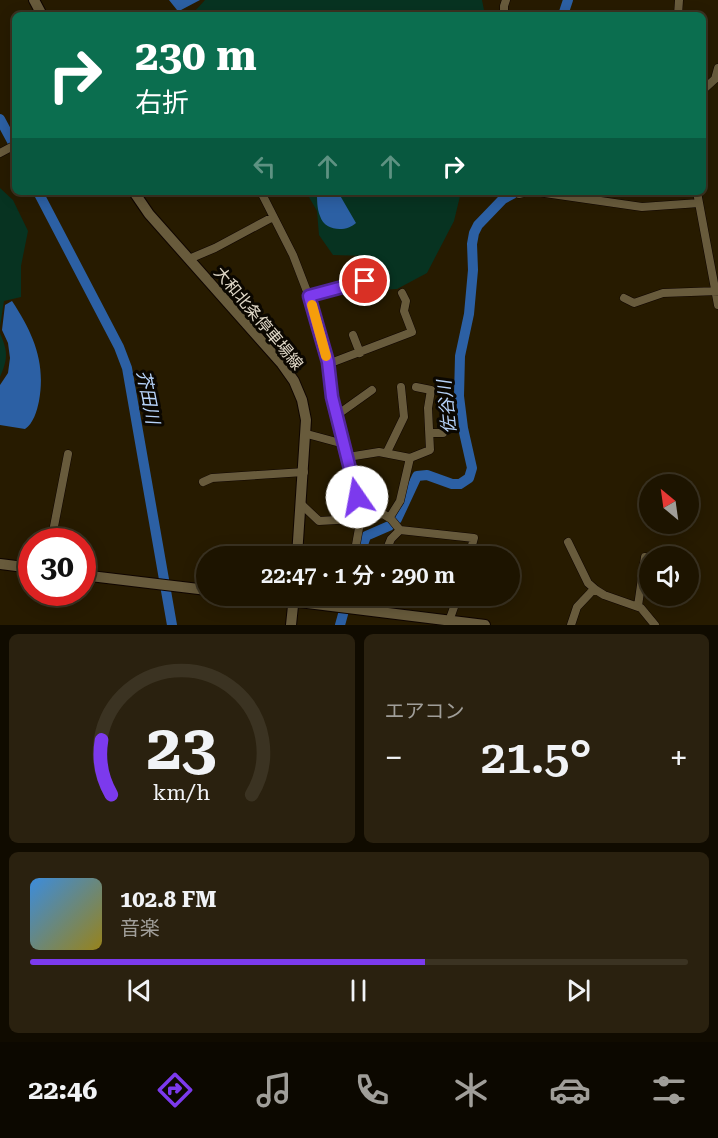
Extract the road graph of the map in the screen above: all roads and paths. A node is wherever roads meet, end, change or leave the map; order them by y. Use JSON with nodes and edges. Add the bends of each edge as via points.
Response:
{"nodes":[{"id":1,"x":718,"y":68,"type":"edge"},
{"id":2,"x":706,"y":87,"type":"edge"},
{"id":3,"x":136,"y":195,"type":"edge"},
{"id":4,"x":262,"y":195,"type":"edge"},
{"id":5,"x":559,"y":195,"type":"edge"},
{"id":6,"x":698,"y":195,"type":"edge"},
{"id":7,"x":699,"y":203,"type":"junction"},
{"id":8,"x":273,"y":217,"type":"junction"},
{"id":9,"x":189,"y":259,"type":"junction"},
{"id":10,"x":365,"y":281,"type":"dead end"},
{"id":11,"x":717,"y":291,"type":"edge"},
{"id":12,"x":402,"y":293,"type":"dead end"},
{"id":13,"x":309,"y":296,"type":"junction"},
{"id":14,"x":624,"y":298,"type":"dead end"},
{"id":15,"x":718,"y":305,"type":"edge"},
{"id":16,"x":353,"y":335,"type":"dead end"},
{"id":17,"x":360,"y":353,"type":"junction"},
{"id":18,"x":328,"y":364,"type":"junction"},
{"id":19,"x":400,"y":387,"type":"dead end"},
{"id":20,"x":416,"y":387,"type":"dead end"},
{"id":21,"x":372,"y":390,"type":"dead end"},
{"id":22,"x":337,"y":415,"type":"junction"},
{"id":23,"x":429,"y":433,"type":"junction"},
{"id":24,"x":307,"y":434,"type":"junction"},
{"id":25,"x":443,"y":434,"type":"dead end"},
{"id":26,"x":344,"y":444,"type":"junction"},
{"id":27,"x":387,"y":452,"type":"junction"},
{"id":28,"x":68,"y":454,"type":"dead end"},
{"id":29,"x":348,"y":457,"type":"junction"},
{"id":30,"x":410,"y":458,"type":"junction"},
{"id":31,"x":304,"y":472,"type":"junction"},
{"id":32,"x":203,"y":483,"type":"dead end"},
{"id":33,"x":301,"y":504,"type":"junction"},
{"id":34,"x":361,"y":517,"type":"junction"},
{"id":35,"x":390,"y":517,"type":"junction"},
{"id":36,"x":54,"y":528,"type":"edge"},
{"id":37,"x":400,"y":530,"type":"junction"},
{"id":38,"x":568,"y":542,"type":"dead end"},
{"id":39,"x":298,"y":546,"type":"edge"},
{"id":40,"x":356,"y":546,"type":"edge"},
{"id":41,"x":388,"y":546,"type":"edge"},
{"id":42,"x":472,"y":546,"type":"edge"},
{"id":43,"x":0,"y":564,"type":"edge"},
{"id":44,"x":18,"y":566,"type":"edge"},
{"id":45,"x":96,"y":577,"type":"edge"},
{"id":46,"x":196,"y":589,"type":"edge"},
{"id":47,"x":594,"y":589,"type":"junction"},
{"id":48,"x":639,"y":599,"type":"edge"},
{"id":49,"x":293,"y":606,"type":"edge"},
{"id":50,"x":339,"y":606,"type":"edge"},
{"id":51,"x":454,"y":606,"type":"edge"},
{"id":52,"x":638,"y":606,"type":"junction"},
{"id":53,"x":345,"y":607,"type":"joint"},
{"id":54,"x":449,"y":621,"type":"junction"},
{"id":55,"x":652,"y":623,"type":"edge"},
{"id":56,"x":291,"y":625,"type":"edge"},
{"id":57,"x":485,"y":625,"type":"edge"},
{"id":58,"x":571,"y":625,"type":"edge"}],
"edges":[{"from":1,"to":2,"type":"street","via":[[715,79]]},
{"from":3,"to":9,"type":"main road","name":"大和北条停車場線"},
{"from":4,"to":8,"type":"street"},
{"from":5,"to":7,"type":"street","via":[[642,207]]},
{"from":6,"to":7,"type":"street"},
{"from":7,"to":11,"type":"street"},
{"from":8,"to":9,"type":"street"},
{"from":8,"to":13,"type":"street"},
{"from":9,"to":24,"type":"main road","name":"大和北条停車場線","via":[[294,381],[302,400]]},
{"from":10,"to":13,"type":"street"},
{"from":11,"to":14,"type":"street","via":[[663,293],[634,303]]},
{"from":11,"to":15,"type":"street"},
{"from":12,"to":17,"type":"street","via":[[412,333]]},
{"from":13,"to":18,"type":"street"},
{"from":16,"to":17,"type":"street"},
{"from":17,"to":18,"type":"street"},
{"from":18,"to":22,"type":"street"},
{"from":19,"to":27,"type":"street","via":[[404,417]]},
{"from":20,"to":23,"type":"street","via":[[431,390]]},
{"from":21,"to":22,"type":"street"},
{"from":22,"to":26,"type":"street"},
{"from":23,"to":25,"type":"street"},
{"from":23,"to":30,"type":"street","via":[[430,450]]},
{"from":24,"to":26,"type":"street"},
{"from":24,"to":31,"type":"main road","name":"大和北条停車場線"},
{"from":26,"to":29,"type":"street"},
{"from":27,"to":29,"type":"street"},
{"from":27,"to":30,"type":"street"},
{"from":28,"to":36,"type":"street"},
{"from":29,"to":34,"type":"street"},
{"from":30,"to":35,"type":"street","via":[[400,501]]},
{"from":31,"to":32,"type":"street","via":[[212,478]]},
{"from":31,"to":33,"type":"main road","name":"大和北条停車場線"},
{"from":33,"to":34,"type":"street","via":[[319,521]]},
{"from":33,"to":39,"type":"main road","name":"大和北条停車場線"},
{"from":34,"to":35,"type":"street"},
{"from":34,"to":40,"type":"street"},
{"from":35,"to":37,"type":"street"},
{"from":37,"to":41,"type":"street"},
{"from":37,"to":42,"type":"street","via":[[474,538]]},
{"from":38,"to":47,"type":"street"},
{"from":43,"to":44,"type":"main road"},
{"from":45,"to":46,"type":"main road"},
{"from":47,"to":52,"type":"street"},
{"from":47,"to":58,"type":"street","via":[[577,607]]},
{"from":48,"to":52,"type":"street"},
{"from":49,"to":56,"type":"main road"},
{"from":50,"to":53,"type":"main road"},
{"from":51,"to":54,"type":"street"},
{"from":52,"to":55,"type":"street"},
{"from":53,"to":54,"type":"main road"},
{"from":54,"to":57,"type":"main road"}]}
